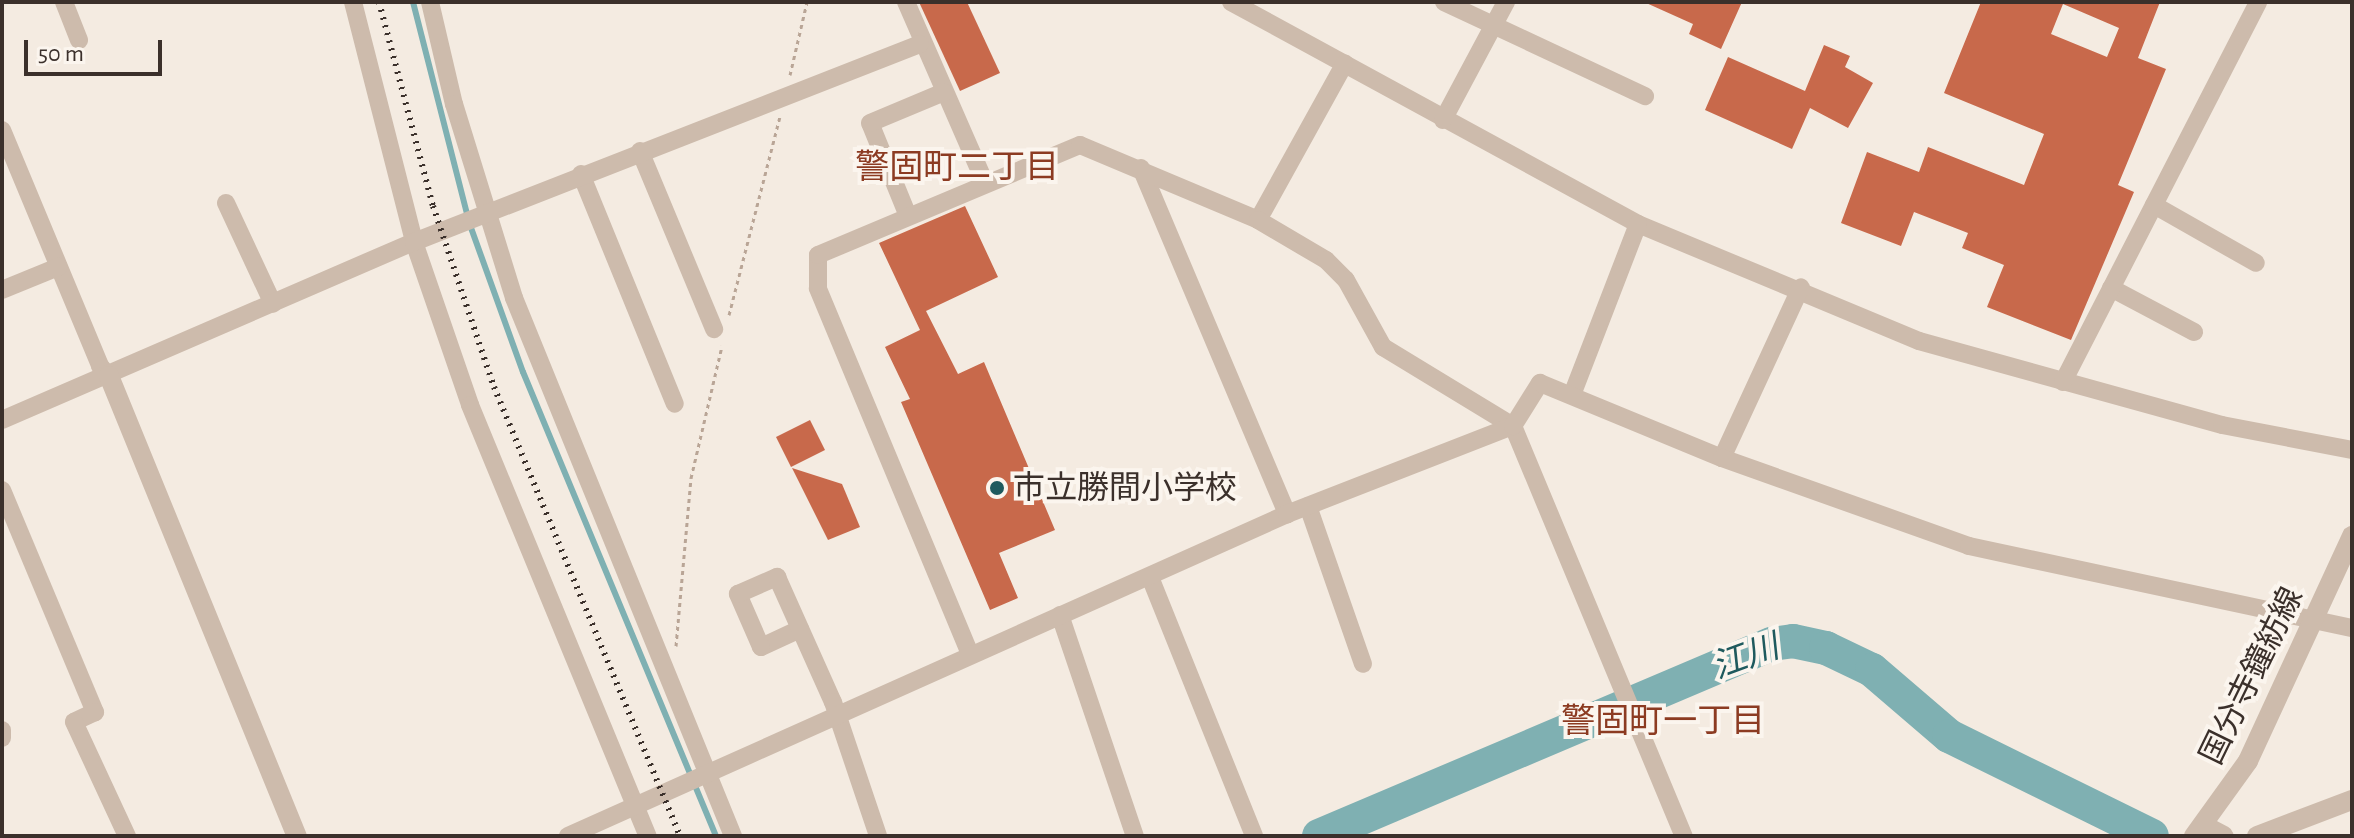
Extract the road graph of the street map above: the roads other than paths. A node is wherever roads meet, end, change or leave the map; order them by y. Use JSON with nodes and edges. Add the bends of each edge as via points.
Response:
{"nodes":[{"id":1,"x":64,"y":2,"type":"edge"},
{"id":2,"x":353,"y":2,"type":"edge"},
{"id":3,"x":430,"y":2,"type":"edge"},
{"id":4,"x":906,"y":2,"type":"edge"},
{"id":5,"x":1231,"y":2,"type":"edge"},
{"id":6,"x":1444,"y":2,"type":"edge"},
{"id":7,"x":1506,"y":2,"type":"edge"},
{"id":8,"x":2258,"y":2,"type":"edge"},
{"id":9,"x":1491,"y":29,"type":"junction"},
{"id":10,"x":79,"y":40,"type":"dead end"},
{"id":11,"x":920,"y":44,"type":"junction"},
{"id":12,"x":1345,"y":63,"type":"junction"},
{"id":13,"x":944,"y":92,"type":"junction"},
{"id":14,"x":1645,"y":96,"type":"dead end"},
{"id":15,"x":1443,"y":120,"type":"junction"},
{"id":16,"x":2,"y":130,"type":"edge"},
{"id":17,"x":640,"y":151,"type":"junction"},
{"id":18,"x":1141,"y":168,"type":"junction"},
{"id":19,"x":581,"y":174,"type":"junction"},
{"id":20,"x":985,"y":183,"type":"junction"},
{"id":21,"x":226,"y":203,"type":"dead end"},
{"id":22,"x":2154,"y":205,"type":"junction"},
{"id":23,"x":485,"y":213,"type":"junction"},
{"id":24,"x":908,"y":216,"type":"junction"},
{"id":25,"x":1258,"y":220,"type":"junction"},
{"id":26,"x":1638,"y":224,"type":"junction"},
{"id":27,"x":414,"y":242,"type":"junction"},
{"id":28,"x":2256,"y":263,"type":"dead end"},
{"id":29,"x":58,"y":267,"type":"junction"},
{"id":30,"x":1801,"y":287,"type":"junction"},
{"id":31,"x":2111,"y":288,"type":"junction"},
{"id":32,"x":2,"y":290,"type":"edge"},
{"id":33,"x":273,"y":304,"type":"junction"},
{"id":34,"x":2194,"y":332,"type":"dead end"},
{"id":35,"x":721,"y":333,"type":"road end"},
{"id":36,"x":109,"y":376,"type":"junction"},
{"id":37,"x":2063,"y":382,"type":"junction"},
{"id":38,"x":1572,"y":395,"type":"junction"},
{"id":39,"x":675,"y":404,"type":"dead end"},
{"id":40,"x":2,"y":420,"type":"edge"},
{"id":41,"x":1513,"y":426,"type":"junction"},
{"id":42,"x":2352,"y":450,"type":"edge"},
{"id":43,"x":1722,"y":458,"type":"junction"},
{"id":44,"x":2,"y":490,"type":"edge"},
{"id":45,"x":1308,"y":506,"type":"junction"},
{"id":46,"x":1287,"y":514,"type":"junction"},
{"id":47,"x":2352,"y":536,"type":"edge"},
{"id":48,"x":1150,"y":577,"type":"junction"},
{"id":49,"x":1060,"y":615,"type":"junction"},
{"id":50,"x":2313,"y":621,"type":"junction"},
{"id":51,"x":2352,"y":628,"type":"edge"},
{"id":52,"x":800,"y":629,"type":"dead end"},
{"id":53,"x":970,"y":654,"type":"junction"},
{"id":54,"x":1363,"y":664,"type":"dead end"},
{"id":55,"x":837,"y":717,"type":"junction"},
{"id":56,"x":2,"y":730,"type":"edge"},
{"id":57,"x":2,"y":738,"type":"edge"},
{"id":58,"x":706,"y":773,"type":"junction"},
{"id":59,"x":2352,"y":800,"type":"edge"},
{"id":60,"x":635,"y":805,"type":"junction"},
{"id":61,"x":2200,"y":831,"type":"edge"},
{"id":62,"x":127,"y":836,"type":"edge"},
{"id":63,"x":297,"y":836,"type":"edge"},
{"id":64,"x":568,"y":836,"type":"edge"},
{"id":65,"x":648,"y":836,"type":"edge"},
{"id":66,"x":733,"y":836,"type":"edge"},
{"id":67,"x":878,"y":836,"type":"edge"},
{"id":68,"x":1135,"y":836,"type":"edge"},
{"id":69,"x":1254,"y":836,"type":"edge"},
{"id":70,"x":1684,"y":836,"type":"edge"},
{"id":71,"x":2224,"y":836,"type":"edge"},
{"id":72,"x":2257,"y":836,"type":"edge"}],
"edges":[{"from":1,"to":10,"type":"street"},
{"from":2,"to":27,"type":"street"},
{"from":3,"to":23,"type":"street"},
{"from":4,"to":11,"type":"street"},
{"from":5,"to":12,"type":"street"},
{"from":6,"to":9,"type":"street"},
{"from":7,"to":9,"type":"street"},
{"from":8,"to":22,"type":"street"},
{"from":9,"to":14,"type":"street"},
{"from":9,"to":15,"type":"street"},
{"from":11,"to":13,"type":"street"},
{"from":11,"to":17,"type":"street"},
{"from":12,"to":15,"type":"street"},
{"from":12,"to":25,"type":"street"},
{"from":13,"to":20,"type":"street"},
{"from":13,"to":24,"type":"street","via":[[870,123]]},
{"from":15,"to":26,"type":"street"},
{"from":16,"to":29,"type":"street"},
{"from":17,"to":19,"type":"street"},
{"from":17,"to":35,"type":"street"},
{"from":18,"to":20,"type":"street","via":[[1080,145]]},
{"from":18,"to":25,"type":"street"},
{"from":18,"to":46,"type":"street"},
{"from":19,"to":23,"type":"street"},
{"from":19,"to":39,"type":"street"},
{"from":20,"to":24,"type":"street"},
{"from":21,"to":33,"type":"street"},
{"from":22,"to":28,"type":"street"},
{"from":22,"to":31,"type":"street"},
{"from":23,"to":27,"type":"street"},
{"from":23,"to":58,"type":"street","via":[[575,460]]},
{"from":24,"to":53,"type":"street","via":[[818,255],[818,288]]},
{"from":25,"to":41,"type":"street","via":[[1336,270],[1383,347]]},
{"from":26,"to":30,"type":"street"},
{"from":26,"to":38,"type":"street"},
{"from":27,"to":33,"type":"street"},
{"from":27,"to":60,"type":"street","via":[[470,405]]},
{"from":29,"to":32,"type":"street"},
{"from":29,"to":36,"type":"street"},
{"from":30,"to":37,"type":"street","via":[[1919,341]]},
{"from":30,"to":43,"type":"street"},
{"from":31,"to":34,"type":"street"},
{"from":31,"to":37,"type":"street"},
{"from":33,"to":36,"type":"street"},
{"from":36,"to":40,"type":"street"},
{"from":36,"to":63,"type":"street"},
{"from":37,"to":42,"type":"street","via":[[2222,425]]},
{"from":38,"to":41,"type":"street","via":[[1540,383]]},
{"from":38,"to":43,"type":"street"},
{"from":41,"to":45,"type":"street"},
{"from":41,"to":70,"type":"street"},
{"from":43,"to":50,"type":"street","via":[[1969,546]]},
{"from":44,"to":62,"type":"street","via":[[95,712],[74,722]]},
{"from":45,"to":46,"type":"street"},
{"from":45,"to":54,"type":"street"},
{"from":46,"to":48,"type":"street"},
{"from":47,"to":50,"type":"street","name":"国分寺鐘紡線"},
{"from":48,"to":49,"type":"street"},
{"from":48,"to":69,"type":"street"},
{"from":49,"to":53,"type":"street"},
{"from":49,"to":68,"type":"street"},
{"from":50,"to":51,"type":"street"},
{"from":50,"to":61,"type":"street","name":"国分寺鐘紡線","via":[[2248,761]]},
{"from":52,"to":55,"type":"street"},
{"from":53,"to":55,"type":"street"},
{"from":55,"to":58,"type":"street"},
{"from":55,"to":67,"type":"street"},
{"from":56,"to":57,"type":"street"},
{"from":58,"to":60,"type":"street"},
{"from":58,"to":66,"type":"street"},
{"from":59,"to":72,"type":"street"},
{"from":60,"to":64,"type":"street"},
{"from":60,"to":65,"type":"street"},
{"from":61,"to":71,"type":"street"}]}
